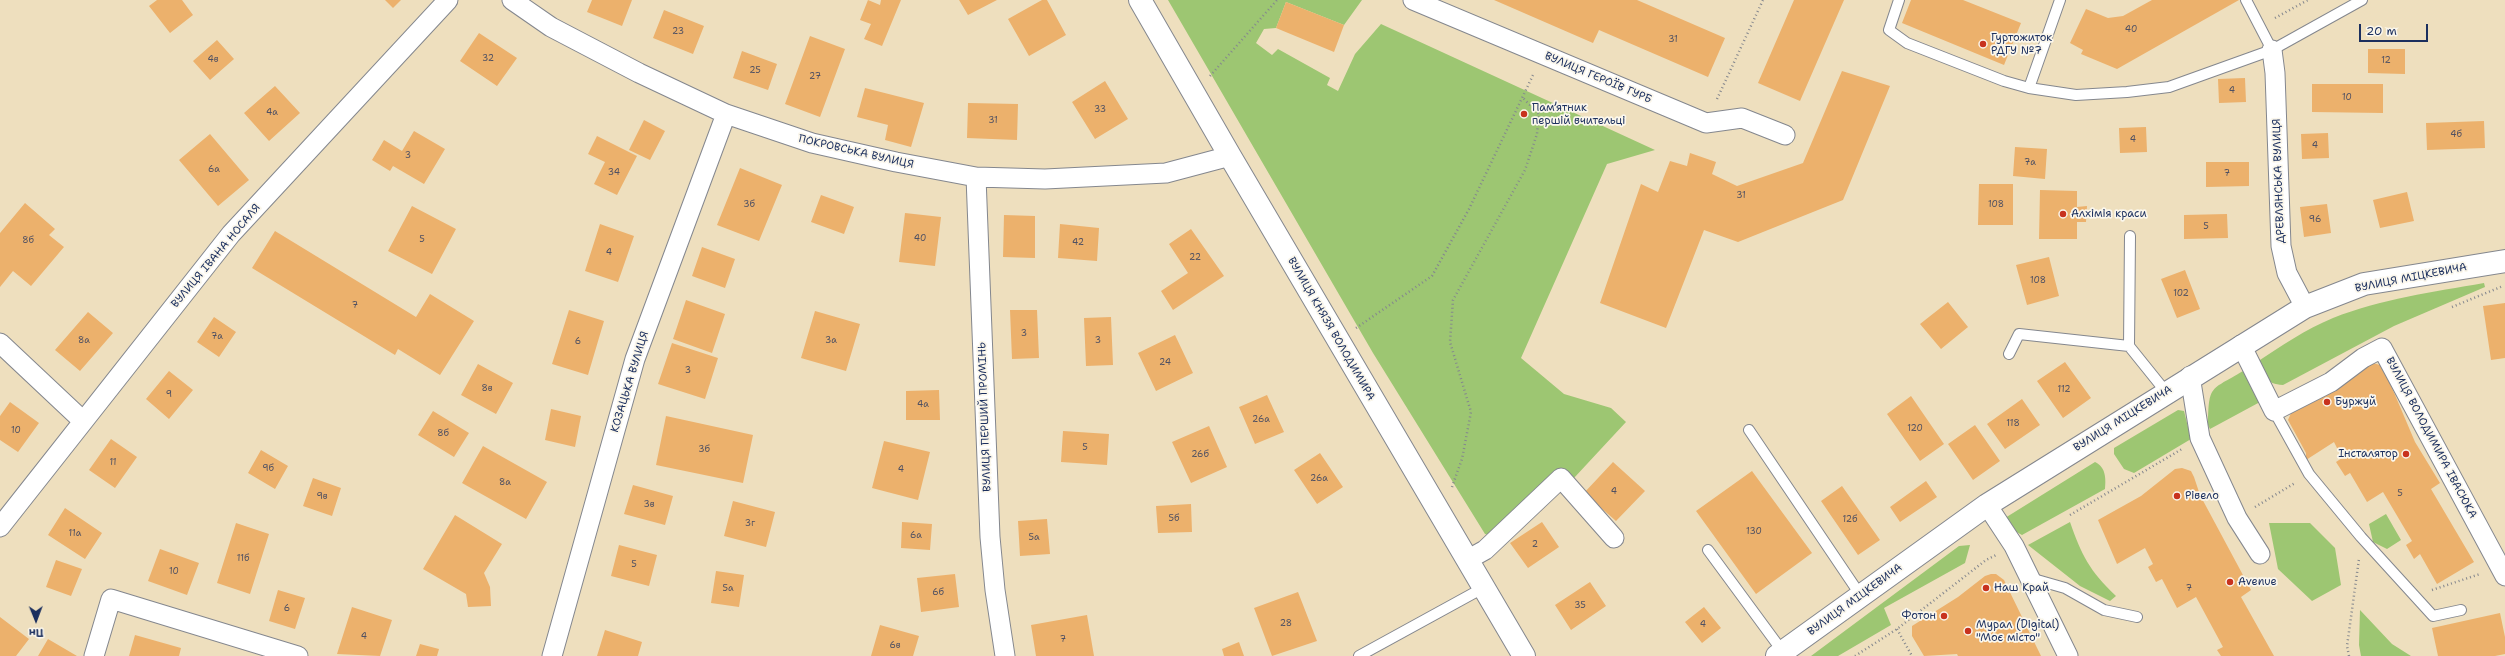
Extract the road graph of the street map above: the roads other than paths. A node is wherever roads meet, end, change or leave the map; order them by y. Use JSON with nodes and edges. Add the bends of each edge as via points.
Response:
{"nodes":[{"id":1,"x":448,"y":0,"type":"edge"},
{"id":2,"x":512,"y":0,"type":"edge"},
{"id":3,"x":1140,"y":0,"type":"edge"},
{"id":4,"x":1413,"y":0,"type":"edge"},
{"id":5,"x":1899,"y":0,"type":"edge"},
{"id":6,"x":2060,"y":0,"type":"edge"},
{"id":7,"x":2246,"y":0,"type":"edge"},
{"id":8,"x":2362,"y":0,"type":"edge"},
{"id":9,"x":2272,"y":50,"type":"junction"},
{"id":10,"x":2029,"y":88,"type":"junction"},
{"id":11,"x":726,"y":114,"type":"junction"},
{"id":12,"x":1785,"y":135,"type":"dead end"},
{"id":13,"x":1230,"y":156,"type":"junction"},
{"id":14,"x":976,"y":177,"type":"junction"},
{"id":15,"x":2130,"y":236,"type":"dead end"},
{"id":16,"x":2505,"y":261,"type":"edge"},
{"id":17,"x":2305,"y":307,"type":"junction"},
{"id":18,"x":0,"y":343,"type":"edge"},
{"id":19,"x":2241,"y":345,"type":"junction"},
{"id":20,"x":2129,"y":346,"type":"junction"},
{"id":21,"x":2009,"y":354,"type":"dead end"},
{"id":22,"x":2190,"y":376,"type":"junction"},
{"id":23,"x":2166,"y":392,"type":"junction"},
{"id":24,"x":2274,"y":411,"type":"junction"},
{"id":25,"x":83,"y":421,"type":"junction"},
{"id":26,"x":1749,"y":430,"type":"dead end"},
{"id":27,"x":1988,"y":505,"type":"junction"},
{"id":28,"x":0,"y":527,"type":"edge"},
{"id":29,"x":1614,"y":538,"type":"dead end"},
{"id":30,"x":1708,"y":550,"type":"dead end"},
{"id":31,"x":2260,"y":554,"type":"dead end"},
{"id":32,"x":1467,"y":560,"type":"junction"},
{"id":33,"x":2503,"y":572,"type":"edge"},
{"id":34,"x":2030,"y":578,"type":"junction"},
{"id":35,"x":1483,"y":588,"type":"junction"},
{"id":36,"x":1860,"y":596,"type":"junction"},
{"id":37,"x":2461,"y":610,"type":"dead end"},
{"id":38,"x":2137,"y":617,"type":"dead end"},
{"id":39,"x":1780,"y":654,"type":"edge"},
{"id":40,"x":94,"y":656,"type":"edge"},
{"id":41,"x":298,"y":656,"type":"edge"},
{"id":42,"x":552,"y":656,"type":"edge"},
{"id":43,"x":1005,"y":656,"type":"edge"},
{"id":44,"x":1359,"y":656,"type":"edge"},
{"id":45,"x":1524,"y":656,"type":"edge"},
{"id":46,"x":2068,"y":656,"type":"edge"}],
"edges":[{"from":1,"to":25,"type":"street","name":"ВУЛИЦЯ ІВАНА НОСАЛЯ","via":[[231,234]]},
{"from":2,"to":11,"type":"street","name":"ПОКРОВСЬКА ВУЛИЦЯ","via":[[558,31]]},
{"from":3,"to":13,"type":"main road","name":"ВУЛИЦЯ КНЯЗЯ ВОЛОДИМИРА"},
{"from":4,"to":12,"type":"street","name":"ВУЛИЦЯ ГЕРОЇВ ГУРБ","via":[[1706,123],[1742,118]]},
{"from":5,"to":10,"type":"lane","via":[[1889,30],[1906,43],[2004,82]]},
{"from":6,"to":10,"type":"lane"},
{"from":7,"to":9,"type":"lane"},
{"from":8,"to":9,"type":"lane"},
{"from":9,"to":10,"type":"lane","via":[[2169,87],[2076,95]]},
{"from":9,"to":17,"type":"street","name":"ДРЕВЛЯНСЬКА ВУЛИЦЯ","via":[[2281,246],[2287,273]]},
{"from":11,"to":14,"type":"street","name":"ПОКРОВСЬКА ВУЛИЦЯ","via":[[812,143]]},
{"from":11,"to":42,"type":"street","name":"КОЗАЦЬКА ВУЛИЦЯ","via":[[635,359]]},
{"from":13,"to":14,"type":"street","name":"ПОКРОВСЬКА ВУЛИЦЯ","via":[[1166,173],[1045,179]]},
{"from":13,"to":32,"type":"main road","name":"ВУЛИЦЯ КНЯЗЯ ВОЛОДИМИРА"},
{"from":14,"to":43,"type":"street","name":"ВУЛИЦЯ ПЕРШИЙ ПРОМІНЬ","via":[[990,537]]},
{"from":15,"to":20,"type":"lane"},
{"from":16,"to":17,"type":"main road","name":"ВУЛИЦЯ МІЦКЕВИЧА","via":[[2364,284]]},
{"from":17,"to":19,"type":"main road","name":"ВУЛИЦЯ МІЦКЕВИЧА"},
{"from":18,"to":25,"type":"street"},
{"from":19,"to":22,"type":"main road","name":"ВУЛИЦЯ МІЦКЕВИЧА"},
{"from":19,"to":24,"type":"street"},
{"from":20,"to":21,"type":"lane","via":[[2019,334]]},
{"from":20,"to":23,"type":"lane"},
{"from":22,"to":23,"type":"main road","name":"ВУЛИЦЯ МІЦКЕВИЧА"},
{"from":22,"to":31,"type":"street","via":[[2200,438],[2237,518]]},
{"from":23,"to":27,"type":"main road","name":"ВУЛИЦЯ МІЦКЕВИЧА"},
{"from":24,"to":33,"type":"street","name":"ВУЛИЦЯ ВОЛОДИМИРА ІВАСЮКА","via":[[2331,382],[2363,358],[2382,348]]},
{"from":24,"to":37,"type":"lane","via":[[2310,474],[2361,537],[2414,596],[2433,616]]},
{"from":25,"to":28,"type":"street","name":"ВУЛИЦЯ ІВАНА НОСАЛЯ"},
{"from":26,"to":36,"type":"lane"},
{"from":27,"to":34,"type":"street","via":[[2014,546]]},
{"from":27,"to":36,"type":"main road","name":"ВУЛИЦЯ МІЦКЕВИЧА"},
{"from":29,"to":32,"type":"street","via":[[1561,478],[1485,550]]},
{"from":30,"to":39,"type":"lane"},
{"from":32,"to":35,"type":"main road","name":"ВУЛИЦЯ КНЯЗЯ ВОЛОДИМИРА"},
{"from":34,"to":38,"type":"lane","via":[[2064,588],[2104,610]]},
{"from":34,"to":46,"type":"street"},
{"from":35,"to":44,"type":"lane"},
{"from":35,"to":45,"type":"main road","name":"ВУЛИЦЯ КНЯЗЯ ВОЛОДИМИРА"},
{"from":36,"to":39,"type":"main road","name":"ВУЛИЦЯ МІЦКЕВИЧА"},
{"from":40,"to":41,"type":"street","via":[[111,599]]}]}
